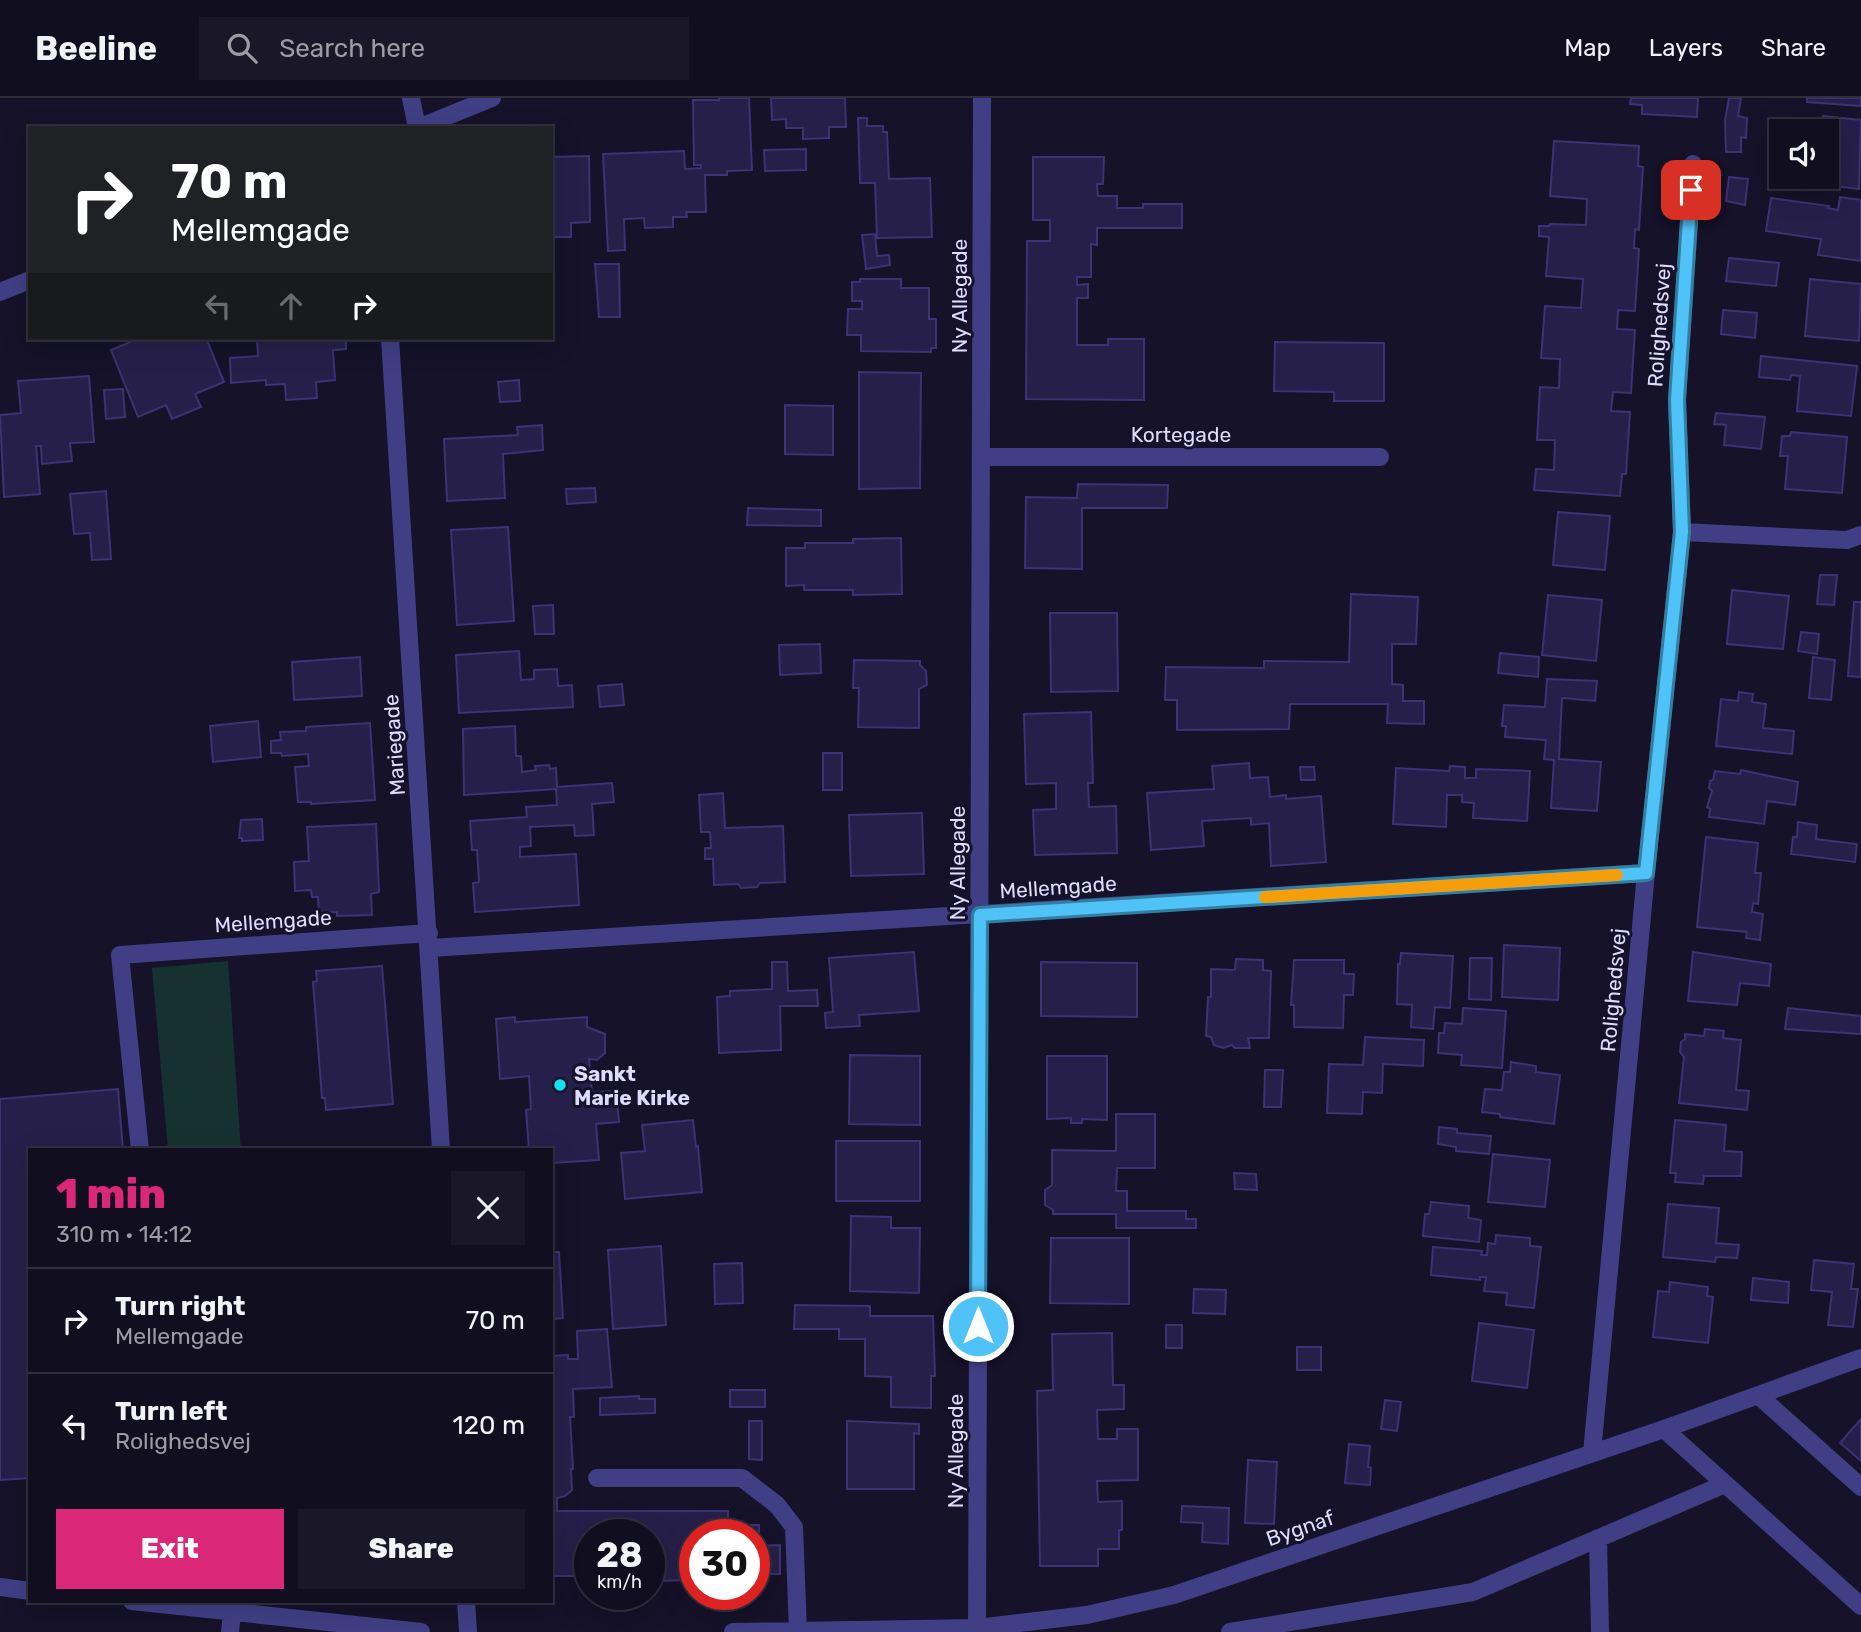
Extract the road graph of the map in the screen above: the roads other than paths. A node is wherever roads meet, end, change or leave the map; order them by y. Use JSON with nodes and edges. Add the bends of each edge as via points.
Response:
{"nodes":[{"id":1,"x":411,"y":98,"type":"edge"},
{"id":2,"x":492,"y":98,"type":"edge"},
{"id":3,"x":982,"y":98,"type":"edge"},
{"id":4,"x":418,"y":126,"type":"edge"},
{"id":5,"x":423,"y":126,"type":"edge"},
{"id":6,"x":1693,"y":164,"type":"dead end"},
{"id":7,"x":28,"y":281,"type":"edge"},
{"id":8,"x":0,"y":292,"type":"edge"},
{"id":9,"x":390,"y":340,"type":"edge"},
{"id":10,"x":982,"y":457,"type":"junction"},
{"id":11,"x":1380,"y":457,"type":"dead end"},
{"id":12,"x":1682,"y":532,"type":"junction"},
{"id":13,"x":1861,"y":535,"type":"edge"},
{"id":14,"x":1646,"y":873,"type":"junction"},
{"id":15,"x":980,"y":915,"type":"junction"},
{"id":16,"x":429,"y":941,"type":"junction"},
{"id":17,"x":140,"y":1148,"type":"edge"},
{"id":18,"x":441,"y":1148,"type":"edge"},
{"id":19,"x":1861,"y":1358,"type":"edge"},
{"id":20,"x":1758,"y":1395,"type":"junction"},
{"id":21,"x":1664,"y":1429,"type":"junction"},
{"id":22,"x":1592,"y":1453,"type":"junction"},
{"id":23,"x":597,"y":1478,"type":"dead end"},
{"id":24,"x":1725,"y":1484,"type":"junction"},
{"id":25,"x":1861,"y":1487,"type":"edge"},
{"id":26,"x":1598,"y":1538,"type":"junction"},
{"id":27,"x":0,"y":1587,"type":"edge"},
{"id":28,"x":28,"y":1591,"type":"edge"},
{"id":29,"x":173,"y":1603,"type":"edge"},
{"id":30,"x":466,"y":1603,"type":"edge"},
{"id":31,"x":1861,"y":1606,"type":"edge"},
{"id":32,"x":232,"y":1612,"type":"junction"},
{"id":33,"x":977,"y":1630,"type":"edge"},
{"id":34,"x":798,"y":1631,"type":"edge"},
{"id":35,"x":230,"y":1632,"type":"edge"},
{"id":36,"x":421,"y":1632,"type":"edge"},
{"id":37,"x":468,"y":1632,"type":"edge"},
{"id":38,"x":733,"y":1632,"type":"edge"},
{"id":39,"x":1230,"y":1632,"type":"edge"},
{"id":40,"x":1600,"y":1632,"type":"edge"}],
"edges":[{"from":1,"to":4,"type":"street"},
{"from":2,"to":5,"type":"street"},
{"from":3,"to":10,"type":"street","name":"Ny Allegade"},
{"from":6,"to":12,"type":"street","name":"Rolighedsvej","via":[[1677,400]]},
{"from":7,"to":8,"type":"street"},
{"from":9,"to":16,"type":"street","name":"Mariegade"},
{"from":10,"to":11,"type":"street","name":"Kortegade"},
{"from":10,"to":15,"type":"street","name":"Ny Allegade"},
{"from":12,"to":13,"type":"street","via":[[1847,540]]},
{"from":12,"to":14,"type":"street","name":"Rolighedsvej"},
{"from":14,"to":15,"type":"street","name":"Mellemgade"},
{"from":14,"to":22,"type":"street","name":"Rolighedsvej"},
{"from":15,"to":16,"type":"street","name":"Mellemgade"},
{"from":15,"to":33,"type":"street","name":"Ny Allegade"},
{"from":16,"to":17,"type":"street","name":"Mellemgade","via":[[120,956]]},
{"from":16,"to":18,"type":"street","name":"Mariegade"},
{"from":19,"to":20,"type":"street","name":"Bygnaf"},
{"from":20,"to":21,"type":"street","name":"Bygnaf"},
{"from":20,"to":25,"type":"street"},
{"from":21,"to":22,"type":"street","name":"Bygnaf"},
{"from":21,"to":24,"type":"street"},
{"from":22,"to":33,"type":"street","name":"Bygnaf","via":[[1174,1595],[1087,1615]]},
{"from":23,"to":34,"type":"street","via":[[742,1478],[769,1498],[794,1527]]},
{"from":24,"to":26,"type":"street"},
{"from":24,"to":31,"type":"street"},
{"from":26,"to":39,"type":"street","via":[[1473,1592]]},
{"from":26,"to":40,"type":"street"},
{"from":27,"to":28,"type":"street"},
{"from":29,"to":32,"type":"street"},
{"from":30,"to":37,"type":"street"},
{"from":32,"to":35,"type":"street"},
{"from":32,"to":36,"type":"street"},
{"from":33,"to":34,"type":"street","name":"Bygnaf"},
{"from":34,"to":38,"type":"street","name":"Bygnaf"}]}
